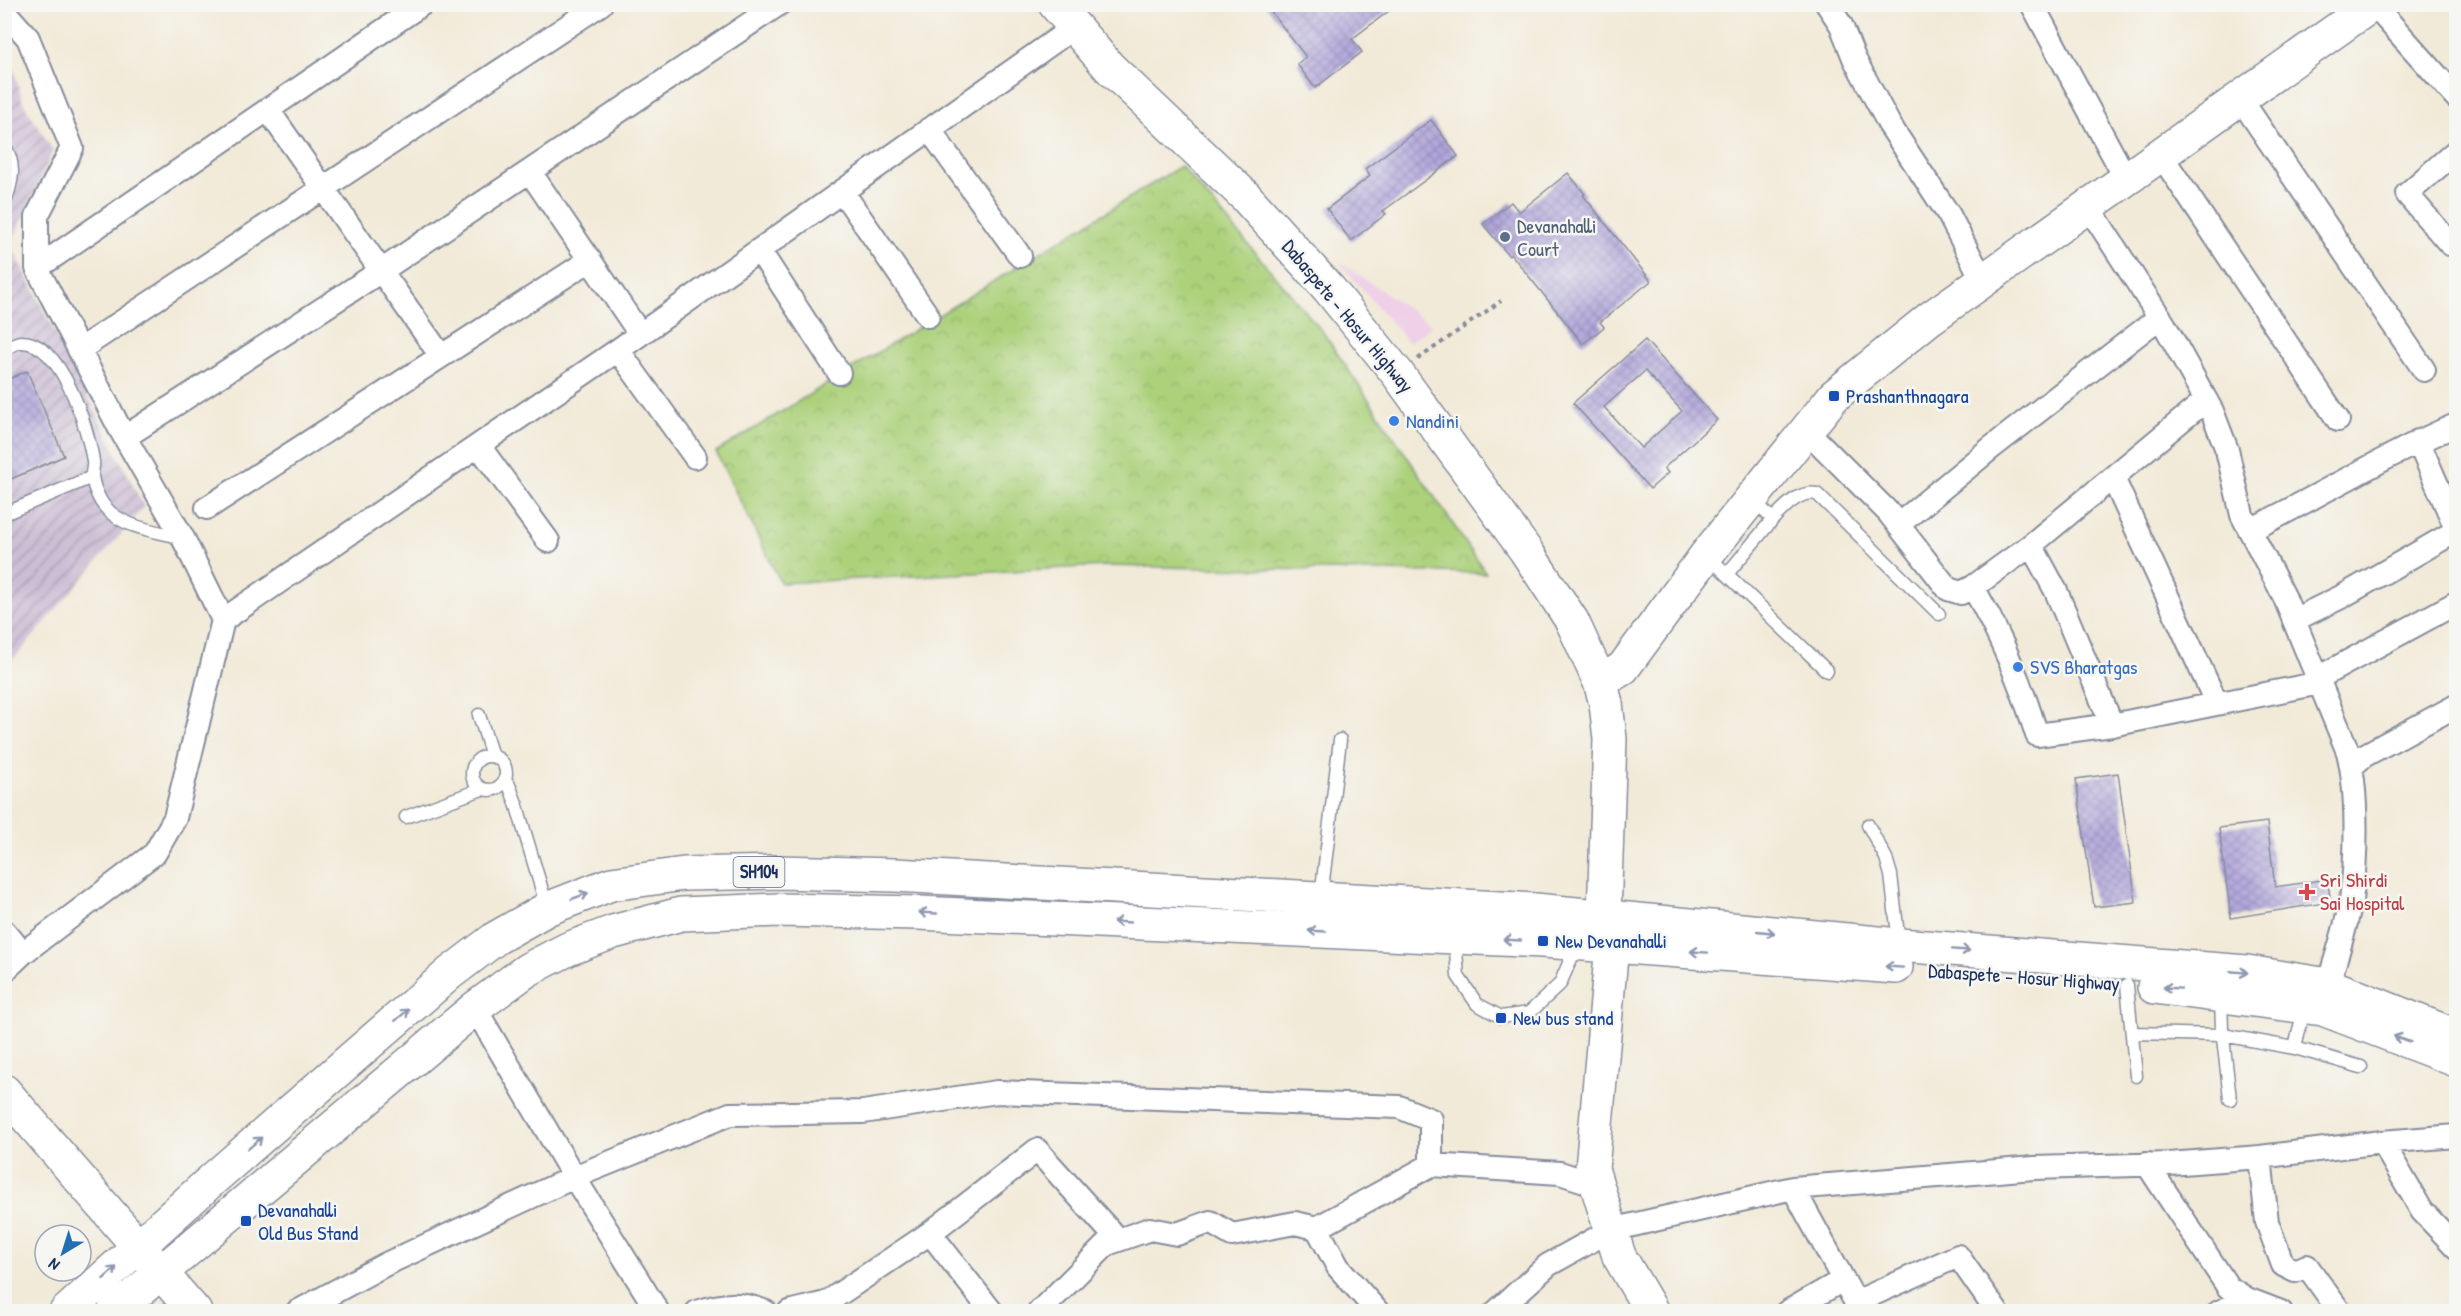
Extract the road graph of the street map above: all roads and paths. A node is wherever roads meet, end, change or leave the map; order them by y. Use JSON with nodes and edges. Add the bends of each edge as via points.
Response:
{"nodes":[{"id":1,"x":422,"y":4,"type":"edge"},
{"id":2,"x":601,"y":4,"type":"edge"},
{"id":3,"x":1827,"y":4,"type":"edge"},
{"id":4,"x":2032,"y":4,"type":"edge"},
{"id":5,"x":2373,"y":4,"type":"edge"},
{"id":6,"x":764,"y":9,"type":"edge"},
{"id":7,"x":4,"y":11,"type":"edge"},
{"id":8,"x":1064,"y":16,"type":"edge"},
{"id":9,"x":2457,"y":97,"type":"edge"},
{"id":10,"x":2240,"y":98,"type":"junction"},
{"id":11,"x":268,"y":110,"type":"junction"},
{"id":12,"x":929,"y":129,"type":"junction"},
{"id":13,"x":4,"y":145,"type":"edge"},
{"id":14,"x":2457,"y":150,"type":"edge"},
{"id":15,"x":2161,"y":155,"type":"junction"},
{"id":16,"x":530,"y":172,"type":"junction"},
{"id":17,"x":2126,"y":179,"type":"junction"},
{"id":18,"x":324,"y":189,"type":"junction"},
{"id":19,"x":842,"y":191,"type":"junction"},
{"id":20,"x":4,"y":205,"type":"edge"},
{"id":21,"x":2088,"y":206,"type":"junction"},
{"id":22,"x":2450,"y":244,"type":"dead end"},
{"id":23,"x":759,"y":250,"type":"junction"},
{"id":24,"x":1020,"y":256,"type":"dead end"},
{"id":25,"x":590,"y":260,"type":"junction"},
{"id":26,"x":38,"y":268,"type":"junction"},
{"id":27,"x":381,"y":271,"type":"junction"},
{"id":28,"x":1983,"y":281,"type":"junction"},
{"id":29,"x":1501,"y":301,"type":"dead end"},
{"id":30,"x":928,"y":316,"type":"dead end"},
{"id":31,"x":2160,"y":317,"type":"junction"},
{"id":32,"x":640,"y":334,"type":"junction"},
{"id":33,"x":4,"y":349,"type":"edge"},
{"id":34,"x":80,"y":350,"type":"junction"},
{"id":35,"x":618,"y":350,"type":"junction"},
{"id":36,"x":441,"y":356,"type":"junction"},
{"id":37,"x":2424,"y":370,"type":"dead end"},
{"id":38,"x":839,"y":373,"type":"dead end"},
{"id":39,"x":1397,"y":373,"type":"junction"},
{"id":40,"x":2206,"y":400,"type":"junction"},
{"id":41,"x":2338,"y":420,"type":"dead end"},
{"id":42,"x":2457,"y":425,"type":"edge"},
{"id":43,"x":1806,"y":430,"type":"junction"},
{"id":44,"x":125,"y":437,"type":"junction"},
{"id":45,"x":2418,"y":441,"type":"junction"},
{"id":46,"x":479,"y":446,"type":"junction"},
{"id":47,"x":695,"y":457,"type":"dead end"},
{"id":48,"x":92,"y":477,"type":"junction"},
{"id":49,"x":2113,"y":478,"type":"junction"},
{"id":50,"x":207,"y":508,"type":"dead end"},
{"id":51,"x":1762,"y":509,"type":"junction"},
{"id":52,"x":4,"y":514,"type":"edge"},
{"id":53,"x":1898,"y":525,"type":"junction"},
{"id":54,"x":2250,"y":530,"type":"junction"},
{"id":55,"x":2457,"y":530,"type":"edge"},
{"id":56,"x":183,"y":538,"type":"junction"},
{"id":57,"x":548,"y":541,"type":"dead end"},
{"id":58,"x":2031,"y":545,"type":"junction"},
{"id":59,"x":1717,"y":564,"type":"junction"},
{"id":60,"x":1973,"y":586,"type":"junction"},
{"id":61,"x":2457,"y":603,"type":"edge"},
{"id":62,"x":1939,"y":614,"type":"dead end"},
{"id":63,"x":223,"y":620,"type":"junction"},
{"id":64,"x":2294,"y":620,"type":"junction"},
{"id":65,"x":1827,"y":671,"type":"dead end"},
{"id":66,"x":2319,"y":681,"type":"junction"},
{"id":67,"x":1600,"y":682,"type":"junction"},
{"id":68,"x":2216,"y":702,"type":"junction"},
{"id":69,"x":2457,"y":706,"type":"edge"},
{"id":70,"x":479,"y":715,"type":"dead end"},
{"id":71,"x":2112,"y":725,"type":"junction"},
{"id":72,"x":1341,"y":740,"type":"dead end"},
{"id":73,"x":492,"y":756,"type":"junction"},
{"id":74,"x":2352,"y":768,"type":"junction"},
{"id":75,"x":505,"y":780,"type":"junction"},
{"id":76,"x":482,"y":789,"type":"junction"},
{"id":77,"x":406,"y":817,"type":"dead end"},
{"id":78,"x":1868,"y":825,"type":"dead end"},
{"id":79,"x":1321,"y":898,"type":"junction"},
{"id":80,"x":547,"y":909,"type":"junction"},
{"id":81,"x":1586,"y":929,"type":"junction"},
{"id":82,"x":4,"y":931,"type":"edge"},
{"id":83,"x":1455,"y":937,"type":"junction"},
{"id":84,"x":1899,"y":945,"type":"junction"},
{"id":85,"x":23,"y":952,"type":"junction"},
{"id":86,"x":4,"y":971,"type":"edge"},
{"id":87,"x":2127,"y":985,"type":"junction"},
{"id":88,"x":2221,"y":995,"type":"junction"},
{"id":89,"x":2318,"y":1001,"type":"junction"},
{"id":90,"x":475,"y":1008,"type":"junction"},
{"id":91,"x":2132,"y":1033,"type":"junction"},
{"id":92,"x":2223,"y":1035,"type":"junction"},
{"id":93,"x":2457,"y":1036,"type":"edge"},
{"id":94,"x":2295,"y":1048,"type":"junction"},
{"id":95,"x":2457,"y":1060,"type":"edge"},
{"id":96,"x":2361,"y":1067,"type":"dead end"},
{"id":97,"x":2136,"y":1076,"type":"dead end"},
{"id":98,"x":4,"y":1091,"type":"edge"},
{"id":99,"x":2230,"y":1099,"type":"dead end"},
{"id":100,"x":2457,"y":1136,"type":"edge"},
{"id":101,"x":2382,"y":1142,"type":"junction"},
{"id":102,"x":2260,"y":1157,"type":"junction"},
{"id":103,"x":1431,"y":1164,"type":"junction"},
{"id":104,"x":2147,"y":1164,"type":"junction"},
{"id":105,"x":574,"y":1177,"type":"junction"},
{"id":106,"x":1597,"y":1185,"type":"junction"},
{"id":107,"x":1793,"y":1188,"type":"junction"},
{"id":108,"x":1317,"y":1228,"type":"junction"},
{"id":109,"x":1611,"y":1230,"type":"junction"},
{"id":110,"x":930,"y":1233,"type":"junction"},
{"id":111,"x":1118,"y":1240,"type":"junction"},
{"id":112,"x":140,"y":1246,"type":"junction"},
{"id":113,"x":2457,"y":1246,"type":"edge"},
{"id":114,"x":160,"y":1272,"type":"junction"},
{"id":115,"x":1843,"y":1280,"type":"junction"},
{"id":116,"x":2247,"y":1299,"type":"junction"},
{"id":117,"x":1858,"y":1307,"type":"edge"},
{"id":118,"x":66,"y":1311,"type":"edge"},
{"id":119,"x":114,"y":1311,"type":"edge"},
{"id":120,"x":195,"y":1311,"type":"edge"},
{"id":121,"x":297,"y":1311,"type":"edge"},
{"id":122,"x":658,"y":1311,"type":"edge"},
{"id":123,"x":697,"y":1311,"type":"edge"},
{"id":124,"x":766,"y":1311,"type":"edge"},
{"id":125,"x":789,"y":1311,"type":"edge"},
{"id":126,"x":992,"y":1311,"type":"edge"},
{"id":127,"x":1039,"y":1311,"type":"edge"},
{"id":128,"x":1378,"y":1311,"type":"edge"},
{"id":129,"x":1496,"y":1311,"type":"edge"},
{"id":130,"x":1652,"y":1311,"type":"edge"},
{"id":131,"x":1787,"y":1311,"type":"edge"},
{"id":132,"x":1997,"y":1311,"type":"edge"},
{"id":133,"x":2218,"y":1311,"type":"edge"},
{"id":134,"x":2281,"y":1311,"type":"edge"},
{"id":135,"x":2340,"y":1311,"type":"edge"}],
"edges":[{"from":1,"to":11,"type":"street"},
{"from":2,"to":18,"type":"street"},
{"from":3,"to":28,"type":"street","via":[[1889,124],[1949,215]]},
{"from":4,"to":17,"type":"street"},
{"from":5,"to":9,"type":"street"},
{"from":5,"to":10,"type":"main road"},
{"from":6,"to":16,"type":"street"},
{"from":7,"to":26,"type":"street","via":[[28,38],[72,148],[37,216]]},
{"from":8,"to":12,"type":"street"},
{"from":8,"to":39,"type":"main road","name":"Dabaspete - Hosur Highway","via":[[1109,67],[1245,196],[1329,289]]},
{"from":10,"to":15,"type":"main road"},
{"from":10,"to":37,"type":"street"},
{"from":11,"to":18,"type":"street"},
{"from":11,"to":26,"type":"street"},
{"from":12,"to":19,"type":"street"},
{"from":12,"to":24,"type":"street"},
{"from":13,"to":20,"type":"lane","via":[[14,173]]},
{"from":14,"to":22,"type":"street","via":[[2407,195]]},
{"from":15,"to":17,"type":"main road"},
{"from":15,"to":41,"type":"street"},
{"from":16,"to":25,"type":"street"},
{"from":16,"to":27,"type":"street"},
{"from":17,"to":21,"type":"main road"},
{"from":18,"to":27,"type":"street"},
{"from":18,"to":34,"type":"street"},
{"from":19,"to":23,"type":"street"},
{"from":19,"to":30,"type":"street"},
{"from":21,"to":28,"type":"main road"},
{"from":21,"to":31,"type":"street"},
{"from":23,"to":32,"type":"street"},
{"from":23,"to":38,"type":"street"},
{"from":25,"to":32,"type":"street"},
{"from":25,"to":36,"type":"street"},
{"from":26,"to":34,"type":"street"},
{"from":27,"to":36,"type":"street"},
{"from":27,"to":44,"type":"street"},
{"from":28,"to":43,"type":"main road","via":[[1834,396]]},
{"from":29,"to":39,"type":"path"},
{"from":31,"to":40,"type":"street"},
{"from":31,"to":53,"type":"street"},
{"from":32,"to":35,"type":"street"},
{"from":33,"to":48,"type":"lane","via":[[21,342],[38,346],[52,357],[68,383],[86,432],[94,462]]},
{"from":34,"to":44,"type":"street"},
{"from":35,"to":46,"type":"street"},
{"from":35,"to":47,"type":"street"},
{"from":36,"to":50,"type":"street"},
{"from":39,"to":67,"type":"main road","name":"Dabaspete - Hosur Highway","via":[[1572,621]]},
{"from":40,"to":49,"type":"street"},
{"from":40,"to":54,"type":"street","via":[[2227,450],[2242,514]]},
{"from":42,"to":45,"type":"street"},
{"from":43,"to":51,"type":"main road"},
{"from":43,"to":53,"type":"street"},
{"from":44,"to":56,"type":"street"},
{"from":45,"to":54,"type":"street"},
{"from":45,"to":55,"type":"street"},
{"from":46,"to":57,"type":"street"},
{"from":46,"to":63,"type":"street"},
{"from":48,"to":52,"type":"lane"},
{"from":48,"to":56,"type":"lane","via":[[105,507],[120,520]]},
{"from":49,"to":58,"type":"street"},
{"from":49,"to":68,"type":"street"},
{"from":51,"to":59,"type":"main road"},
{"from":51,"to":62,"type":"lane","via":[[1810,492],[1817,494]]},
{"from":53,"to":60,"type":"street","via":[[1948,589],[1961,592]]},
{"from":54,"to":64,"type":"street"},
{"from":55,"to":64,"type":"street"},
{"from":56,"to":63,"type":"street"},
{"from":58,"to":60,"type":"street"},
{"from":58,"to":71,"type":"street","via":[[2056,591]]},
{"from":59,"to":65,"type":"lane"},
{"from":59,"to":67,"type":"main road","via":[[1623,668]]},
{"from":60,"to":71,"type":"street","via":[[1998,630],[2037,735]]},
{"from":61,"to":66,"type":"street"},
{"from":63,"to":85,"type":"street","via":[[175,818],[155,853]]},
{"from":64,"to":66,"type":"street"},
{"from":66,"to":68,"type":"street"},
{"from":66,"to":74,"type":"street"},
{"from":67,"to":81,"type":"main road","name":"Dabaspete - Hosur Highway","via":[[1610,739]]},
{"from":68,"to":71,"type":"street"},
{"from":69,"to":74,"type":"street","via":[[2365,755]]},
{"from":70,"to":73,"type":"lane"},
{"from":72,"to":79,"type":"lane"},
{"from":73,"to":75,"type":"lane","via":[[504,765]]},
{"from":73,"to":76,"type":"lane","via":[[481,758],[474,766],[472,777]]},
{"from":74,"to":89,"type":"street","via":[[2355,808],[2351,899]]},
{"from":75,"to":76,"type":"lane","via":[[498,788]]},
{"from":75,"to":80,"type":"lane","via":[[516,803]]},
{"from":76,"to":77,"type":"lane"},
{"from":78,"to":84,"type":"lane","via":[[1891,875]]},
{"from":80,"to":79,"type":"main road","number":"SH104","one_way":true,"via":[[611,884],[684,874],[766,872],[895,875]]},
{"from":79,"to":81,"type":"main road","number":"SH104"},
{"from":112,"to":80,"type":"main road","number":"SH104","one_way":true,"via":[[450,973],[496,938]]},
{"from":81,"to":83,"type":"main road","number":"SH104","one_way":true},
{"from":81,"to":83,"type":"lane","via":[[1560,984],[1529,1013],[1501,1017],[1477,1004],[1458,976]]},
{"from":81,"to":84,"type":"main road","name":"Dabaspete - Hosur Highway","one_way":true},
{"from":87,"to":81,"type":"main road","name":"Dabaspete - Hosur Highway","one_way":true},
{"from":81,"to":106,"type":"main road","via":[[1592,1169]]},
{"from":82,"to":85,"type":"street"},
{"from":83,"to":90,"type":"main road","number":"SH104","one_way":true,"via":[[918,913],[779,910],[681,914],[568,949],[527,970]]},
{"from":84,"to":89,"type":"main road","name":"Dabaspete - Hosur Highway","one_way":true,"via":[[2247,972]]},
{"from":85,"to":86,"type":"street"},
{"from":88,"to":87,"type":"main road","name":"Dabaspete - Hosur Highway","one_way":true},
{"from":87,"to":91,"type":"lane"},
{"from":88,"to":89,"type":"main road","name":"Dabaspete - Hosur Highway"},
{"from":88,"to":92,"type":"lane"},
{"from":89,"to":93,"type":"main road","name":"Dabaspete - Hosur Highway"},
{"from":89,"to":94,"type":"lane"},
{"from":95,"to":89,"type":"main road","name":"Dabaspete - Hosur Highway","one_way":true},
{"from":90,"to":105,"type":"street"},
{"from":90,"to":114,"type":"main road","number":"SH104"},
{"from":91,"to":92,"type":"lane"},
{"from":91,"to":97,"type":"lane"},
{"from":92,"to":94,"type":"lane"},
{"from":92,"to":99,"type":"lane"},
{"from":94,"to":96,"type":"lane"},
{"from":98,"to":112,"type":"main road"},
{"from":100,"to":101,"type":"street"},
{"from":101,"to":102,"type":"street"},
{"from":101,"to":113,"type":"street","via":[[2422,1211]]},
{"from":102,"to":104,"type":"street"},
{"from":102,"to":135,"type":"street","via":[[2267,1222],[2283,1265],[2295,1271],[2307,1266]]},
{"from":103,"to":105,"type":"street","via":[[1431,1120],[1399,1107],[997,1092],[863,1112],[730,1114]]},
{"from":103,"to":106,"type":"street","via":[[1560,1173]]},
{"from":103,"to":108,"type":"street"},
{"from":104,"to":107,"type":"street","via":[[2034,1168]]},
{"from":104,"to":116,"type":"street","via":[[2228,1287]]},
{"from":105,"to":121,"type":"street","via":[[386,1264]]},
{"from":105,"to":122,"type":"street"},
{"from":106,"to":109,"type":"main road"},
{"from":107,"to":109,"type":"street"},
{"from":107,"to":115,"type":"street"},
{"from":108,"to":111,"type":"street","via":[[1294,1223],[1232,1234],[1210,1222],[1177,1234],[1150,1229]]},
{"from":108,"to":128,"type":"street","via":[[1338,1267]]},
{"from":109,"to":129,"type":"street","via":[[1548,1265]]},
{"from":109,"to":130,"type":"main road","via":[[1619,1256]]},
{"from":110,"to":111,"type":"street","via":[[1037,1149]]},
{"from":110,"to":125,"type":"street","via":[[826,1303]]},
{"from":110,"to":126,"type":"street"},
{"from":111,"to":127,"type":"street","via":[[1107,1244]]},
{"from":112,"to":114,"type":"main road"},
{"from":118,"to":112,"type":"main road","number":"SH104","one_way":true},
{"from":114,"to":119,"type":"main road","number":"SH104"},
{"from":114,"to":120,"type":"main road"},
{"from":115,"to":117,"type":"street"},
{"from":115,"to":131,"type":"street"},
{"from":116,"to":133,"type":"street"},
{"from":116,"to":134,"type":"street"},
{"from":117,"to":132,"type":"street","via":[[1958,1256]]},
{"from":123,"to":124,"type":"street","via":[[721,1304]]}]}
